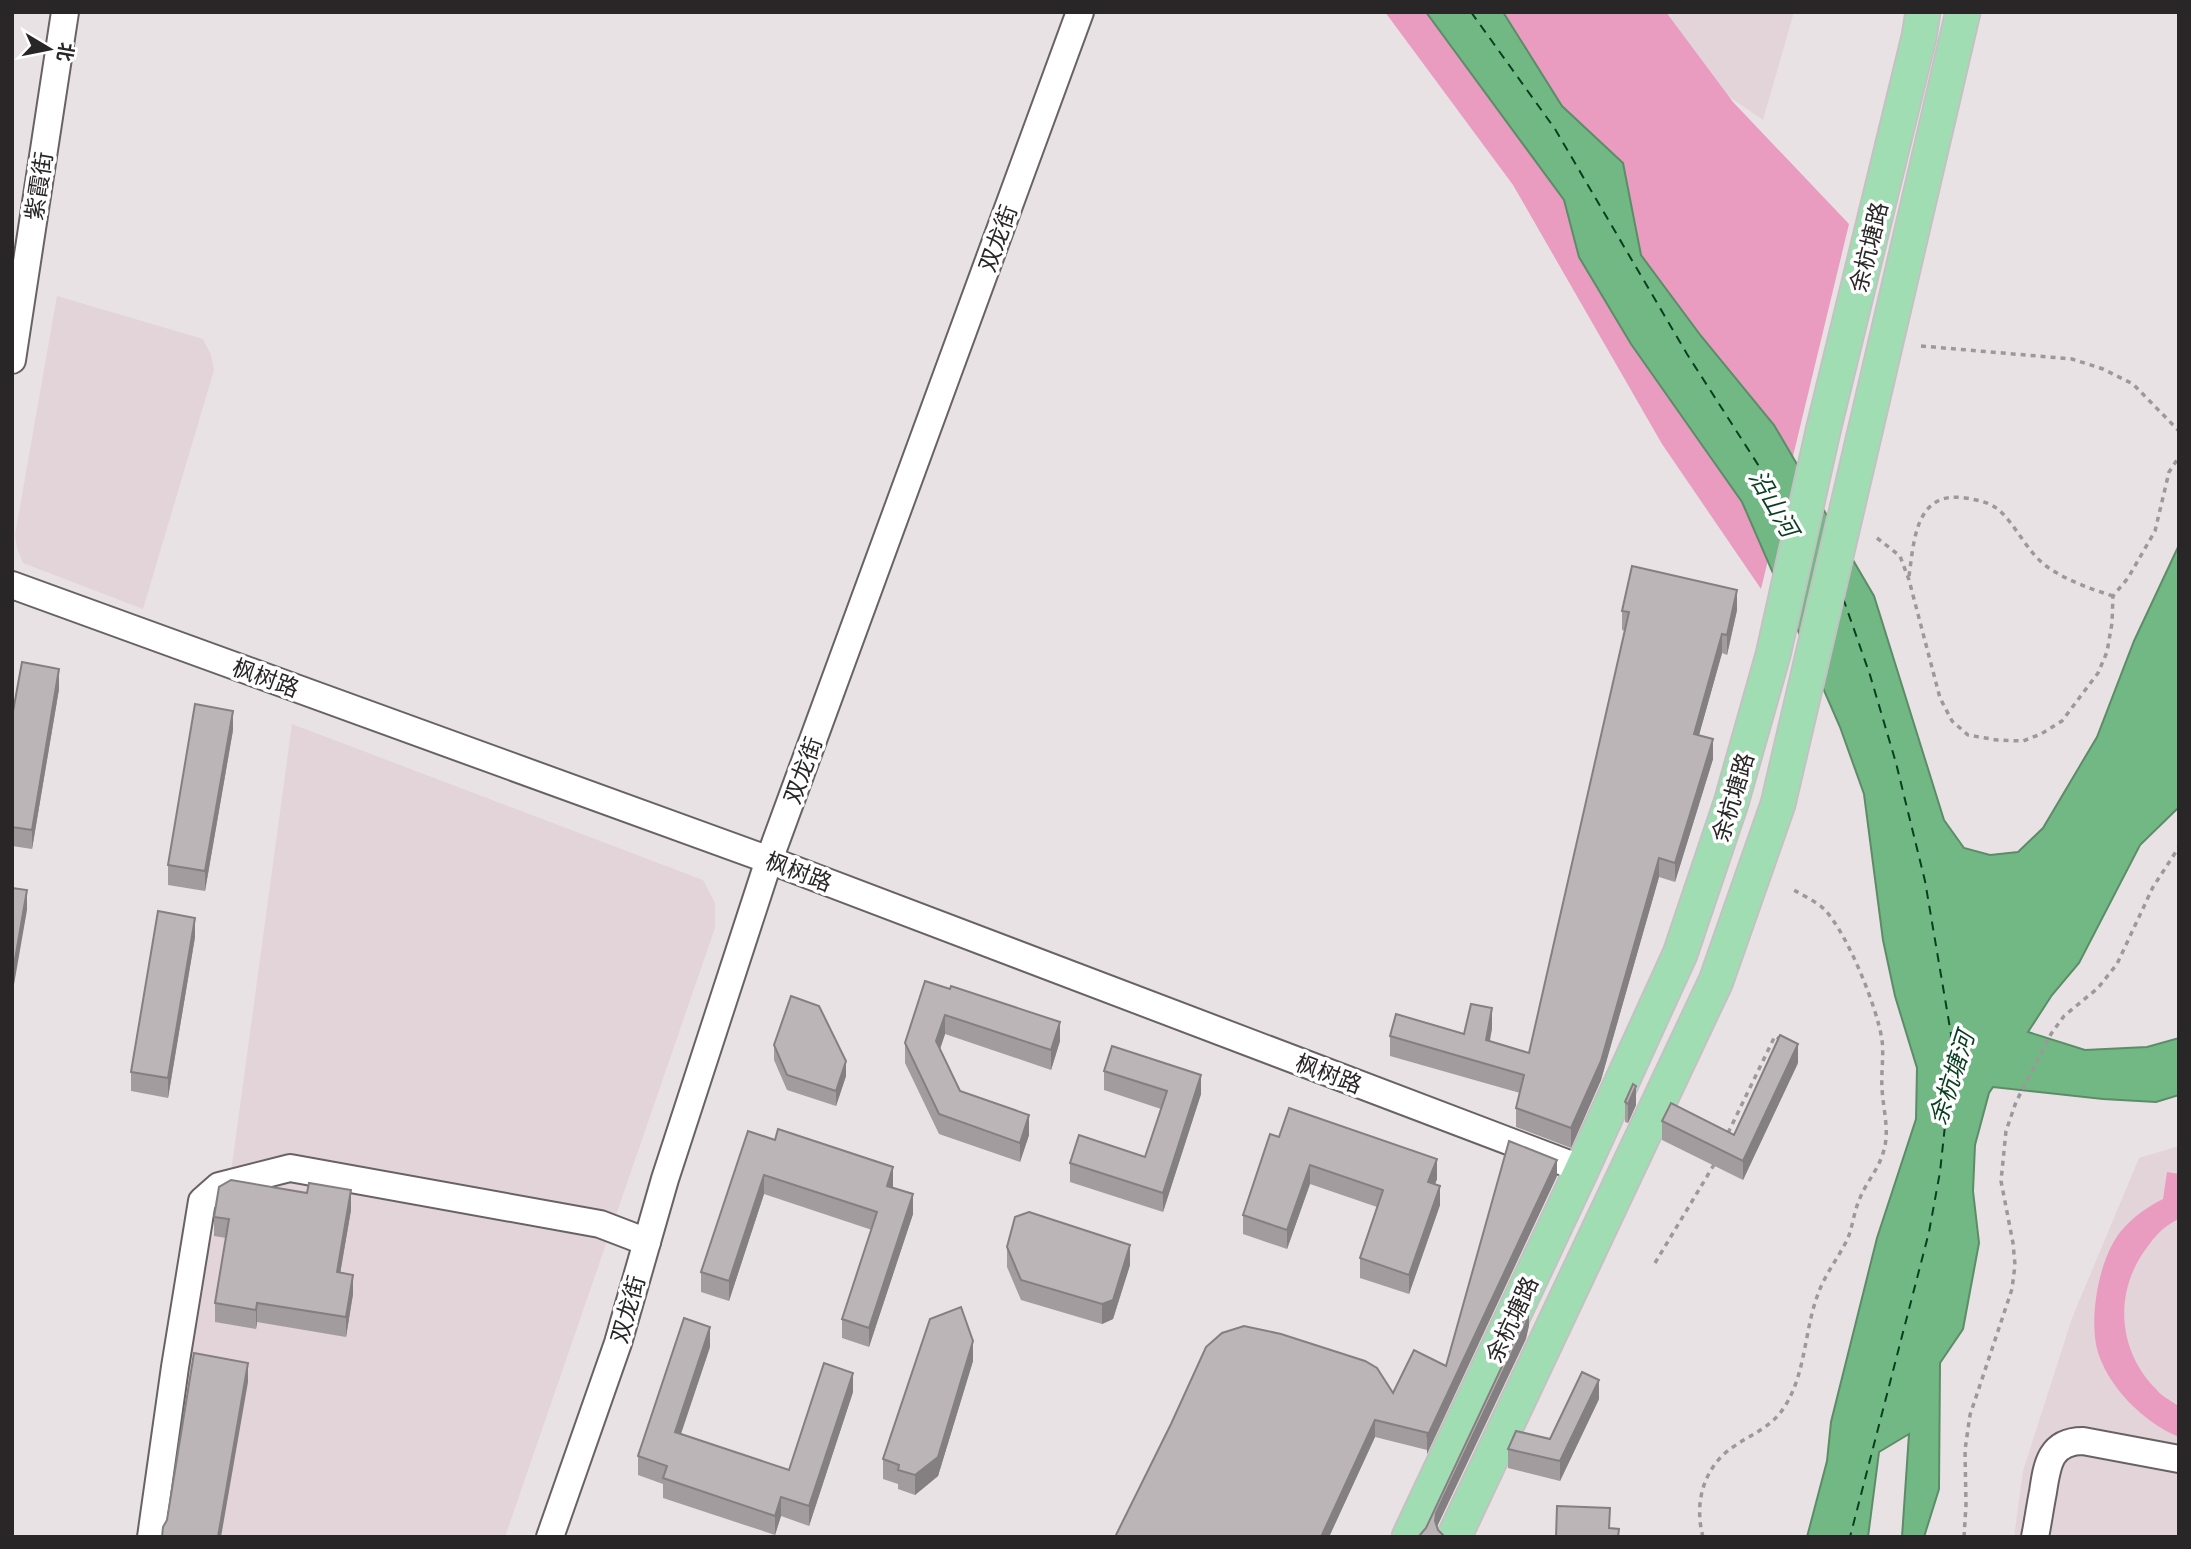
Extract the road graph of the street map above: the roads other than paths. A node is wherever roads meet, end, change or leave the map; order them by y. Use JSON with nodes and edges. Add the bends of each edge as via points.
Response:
{"nodes":[{"id":1,"x":65,"y":12,"type":"edge"},
{"id":2,"x":1080,"y":12,"type":"edge"},
{"id":3,"x":1923,"y":12,"type":"edge"},
{"id":4,"x":1963,"y":12,"type":"edge"},
{"id":5,"x":12,"y":360,"type":"edge"},
{"id":6,"x":12,"y":584,"type":"edge"},
{"id":7,"x":769,"y":860,"type":"junction"},
{"id":8,"x":1582,"y":1169,"type":"junction"},
{"id":9,"x":647,"y":1242,"type":"junction"},
{"id":10,"x":2179,"y":1459,"type":"edge"},
{"id":11,"x":151,"y":1537,"type":"edge"},
{"id":12,"x":550,"y":1537,"type":"edge"},
{"id":13,"x":1409,"y":1537,"type":"edge"},
{"id":14,"x":1454,"y":1537,"type":"edge"},
{"id":15,"x":2035,"y":1537,"type":"edge"}],
"edges":[{"from":1,"to":5,"type":"street","name":"紫霞街"},
{"from":2,"to":7,"type":"street","name":"双龙街"},
{"from":3,"to":8,"type":"main road","name":"余杭塘路","via":[[1773,655],[1731,803],[1679,954]]},
{"from":4,"to":14,"type":"main road","name":"余杭塘路","via":[[1778,804],[1716,981]]},
{"from":6,"to":7,"type":"street","name":"枫树路"},
{"from":7,"to":8,"type":"street","name":"枫树路"},
{"from":7,"to":9,"type":"street","name":"双龙街"},
{"from":8,"to":13,"type":"main road","name":"余杭塘路"},
{"from":9,"to":11,"type":"street","via":[[600,1224],[290,1168],[219,1186],[202,1201]]},
{"from":9,"to":12,"type":"street","name":"双龙街","via":[[618,1343]]},
{"from":10,"to":15,"type":"street","via":[[2069,1441],[2048,1462]]}]}
